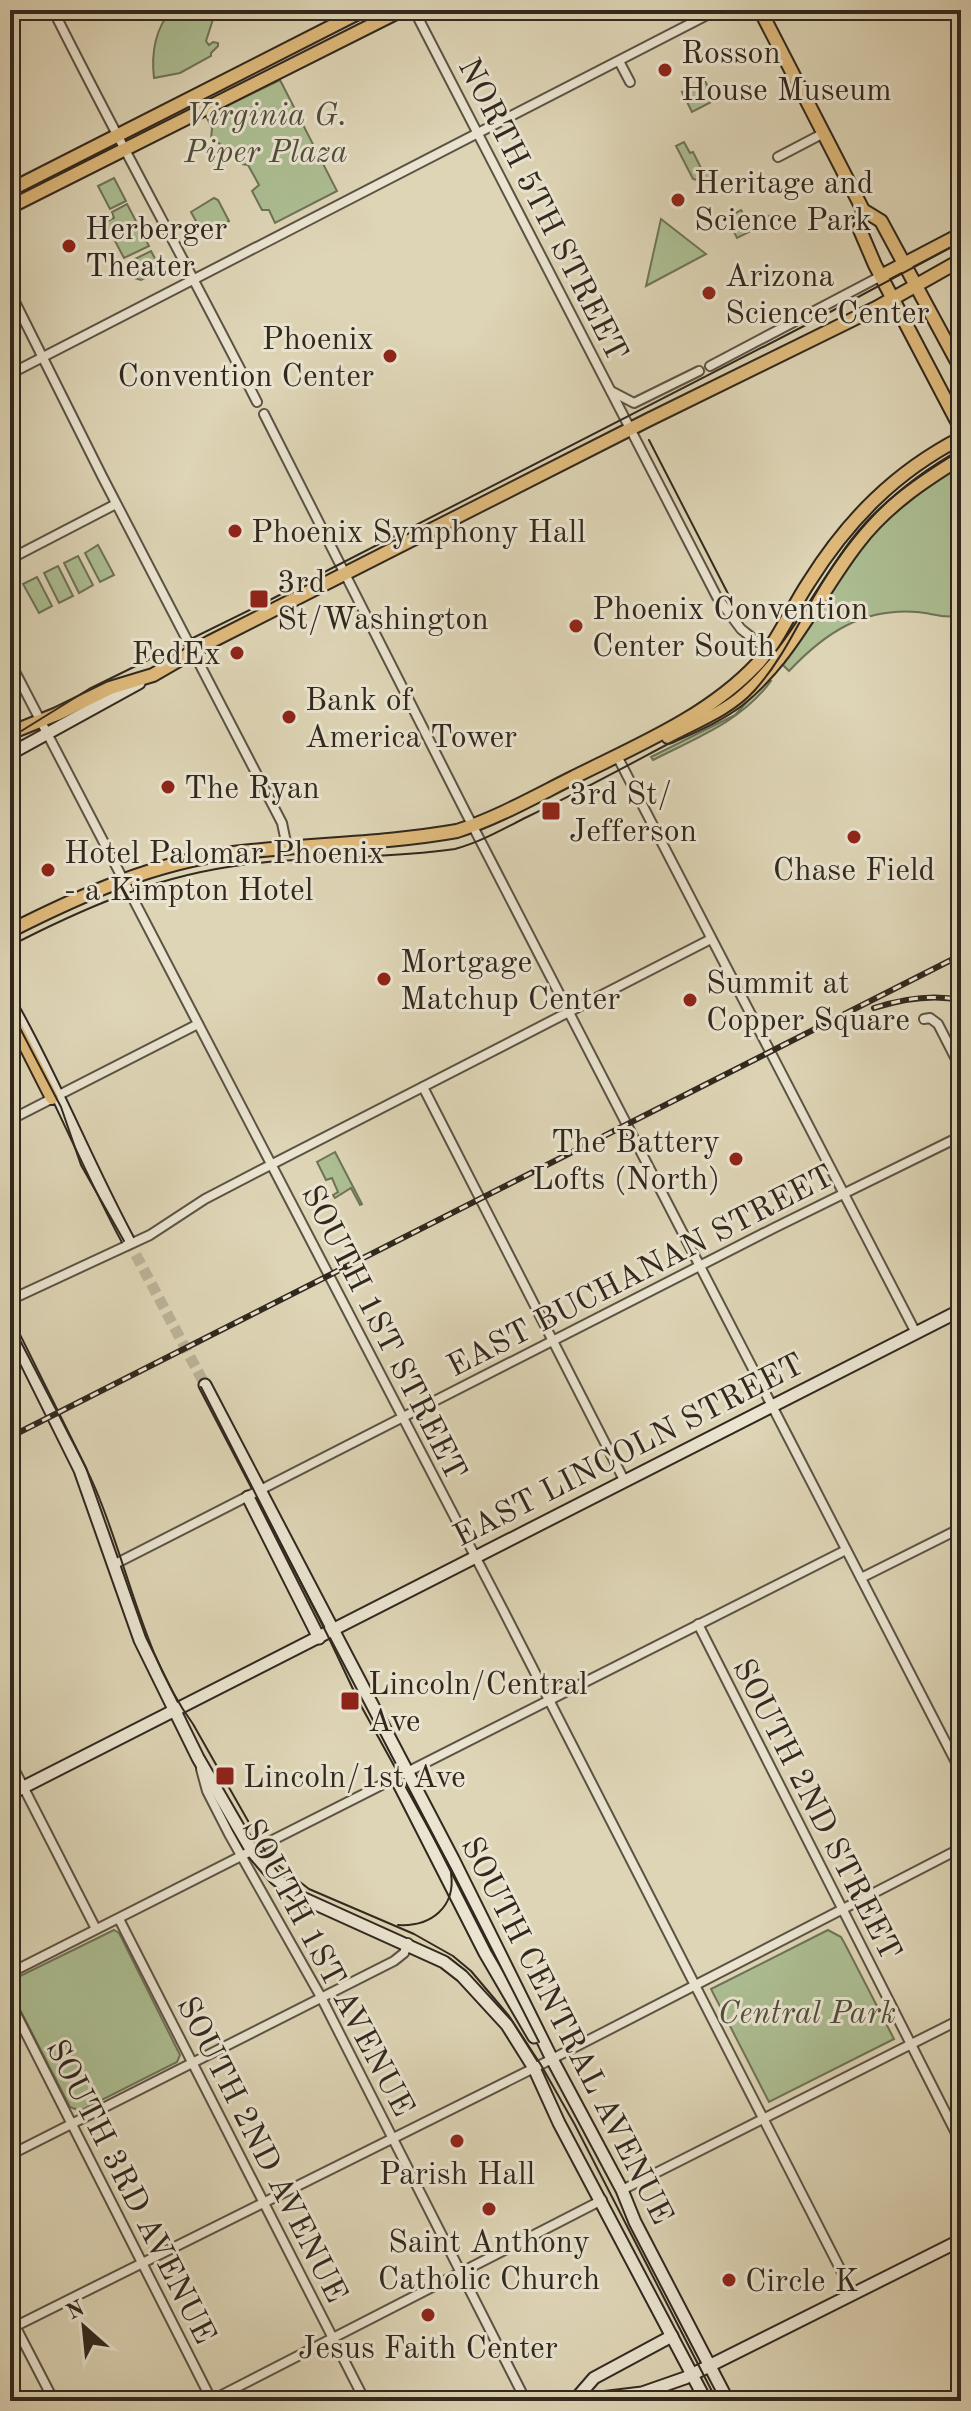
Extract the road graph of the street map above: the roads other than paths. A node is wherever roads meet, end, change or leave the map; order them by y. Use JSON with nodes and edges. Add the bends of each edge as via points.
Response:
{"nodes":[{"id":1,"x":53,"y":10,"type":"edge"},
{"id":2,"x":364,"y":10,"type":"edge"},
{"id":3,"x":402,"y":10,"type":"edge"},
{"id":4,"x":414,"y":10,"type":"edge"},
{"id":5,"x":717,"y":10,"type":"edge"},
{"id":6,"x":760,"y":10,"type":"edge"},
{"id":7,"x":619,"y":61,"type":"junction"},
{"id":8,"x":630,"y":82,"type":"dead end"},
{"id":9,"x":478,"y":133,"type":"junction"},
{"id":10,"x":822,"y":134,"type":"junction"},
{"id":11,"x":116,"y":135,"type":"junction"},
{"id":12,"x":124,"y":149,"type":"junction"},
{"id":13,"x":778,"y":157,"type":"dead end"},
{"id":14,"x":10,"y":190,"type":"edge"},
{"id":15,"x":10,"y":207,"type":"edge"},
{"id":16,"x":863,"y":210,"type":"junction"},
{"id":17,"x":961,"y":234,"type":"edge"},
{"id":18,"x":961,"y":260,"type":"edge"},
{"id":19,"x":904,"y":263,"type":"junction"},
{"id":20,"x":881,"y":276,"type":"junction"},
{"id":21,"x":195,"y":279,"type":"junction"},
{"id":22,"x":916,"y":285,"type":"junction"},
{"id":23,"x":10,"y":292,"type":"edge"},
{"id":24,"x":893,"y":298,"type":"junction"},
{"id":25,"x":43,"y":357,"type":"junction"},
{"id":26,"x":710,"y":366,"type":"dead end"},
{"id":27,"x":961,"y":369,"type":"edge"},
{"id":28,"x":699,"y":371,"type":"dead end"},
{"id":29,"x":10,"y":374,"type":"edge"},
{"id":30,"x":610,"y":390,"type":"junction"},
{"id":31,"x":257,"y":402,"type":"dead end"},
{"id":32,"x":264,"y":414,"type":"dead end"},
{"id":33,"x":961,"y":429,"type":"edge"},
{"id":34,"x":630,"y":430,"type":"junction"},
{"id":35,"x":961,"y":438,"type":"edge"},
{"id":36,"x":961,"y":458,"type":"edge"},
{"id":37,"x":116,"y":504,"type":"junction"},
{"id":38,"x":10,"y":559,"type":"edge"},
{"id":39,"x":345,"y":574,"type":"junction"},
{"id":40,"x":769,"y":650,"type":"junction"},
{"id":41,"x":194,"y":651,"type":"junction"},
{"id":42,"x":780,"y":660,"type":"junction"},
{"id":43,"x":10,"y":662,"type":"edge"},
{"id":44,"x":153,"y":675,"type":"junction"},
{"id":45,"x":40,"y":720,"type":"junction"},
{"id":46,"x":10,"y":733,"type":"edge"},
{"id":47,"x":47,"y":734,"type":"junction"},
{"id":48,"x":632,"y":749,"type":"junction"},
{"id":49,"x":10,"y":754,"type":"edge"},
{"id":50,"x":617,"y":756,"type":"junction"},
{"id":51,"x":473,"y":826,"type":"junction"},
{"id":52,"x":287,"y":847,"type":"junction"},
{"id":53,"x":124,"y":882,"type":"junction"},
{"id":54,"x":10,"y":931,"type":"edge"},
{"id":55,"x":711,"y":939,"type":"junction"},
{"id":56,"x":10,"y":1003,"type":"edge"},
{"id":57,"x":570,"y":1012,"type":"junction"},
{"id":58,"x":924,"y":1019,"type":"dead end"},
{"id":59,"x":15,"y":1021,"type":"edge"},
{"id":60,"x":198,"y":1024,"type":"junction"},
{"id":61,"x":961,"y":1069,"type":"edge"},
{"id":62,"x":423,"y":1087,"type":"junction"},
{"id":63,"x":53,"y":1097,"type":"junction"},
{"id":64,"x":10,"y":1120,"type":"edge"},
{"id":65,"x":961,"y":1136,"type":"edge"},
{"id":66,"x":271,"y":1165,"type":"junction"},
{"id":67,"x":844,"y":1193,"type":"junction"},
{"id":68,"x":127,"y":1244,"type":"junction"},
{"id":69,"x":701,"y":1266,"type":"junction"},
{"id":70,"x":11,"y":1300,"type":"edge"},
{"id":71,"x":961,"y":1310,"type":"edge"},
{"id":72,"x":10,"y":1329,"type":"edge"},
{"id":73,"x":916,"y":1333,"type":"junction"},
{"id":74,"x":554,"y":1341,"type":"junction"},
{"id":75,"x":205,"y":1385,"type":"tunnel mouth"},
{"id":76,"x":772,"y":1406,"type":"junction"},
{"id":77,"x":10,"y":1407,"type":"edge"},
{"id":78,"x":15,"y":1417,"type":"dead end"},
{"id":79,"x":402,"y":1419,"type":"junction"},
{"id":80,"x":624,"y":1480,"type":"junction"},
{"id":81,"x":255,"y":1493,"type":"junction"},
{"id":82,"x":961,"y":1528,"type":"edge"},
{"id":83,"x":846,"y":1550,"type":"junction"},
{"id":84,"x":474,"y":1556,"type":"junction"},
{"id":85,"x":115,"y":1564,"type":"junction"},
{"id":86,"x":861,"y":1578,"type":"junction"},
{"id":87,"x":698,"y":1624,"type":"junction"},
{"id":88,"x":335,"y":1630,"type":"junction"},
{"id":89,"x":319,"y":1638,"type":"junction"},
{"id":90,"x":549,"y":1700,"type":"junction"},
{"id":91,"x":174,"y":1709,"type":"junction"},
{"id":92,"x":10,"y":1761,"type":"edge"},
{"id":93,"x":961,"y":1772,"type":"edge"},
{"id":94,"x":401,"y":1775,"type":"junction"},
{"id":95,"x":23,"y":1787,"type":"junction"},
{"id":96,"x":10,"y":1794,"type":"edge"},
{"id":97,"x":961,"y":1848,"type":"edge"},
{"id":98,"x":247,"y":1853,"type":"junction"},
{"id":99,"x":841,"y":1910,"type":"junction"},
{"id":100,"x":119,"y":1919,"type":"junction"},
{"id":101,"x":96,"y":1929,"type":"junction"},
{"id":102,"x":408,"y":1943,"type":"junction"},
{"id":103,"x":10,"y":1973,"type":"edge"},
{"id":104,"x":694,"y":1985,"type":"junction"},
{"id":105,"x":321,"y":1997,"type":"junction"},
{"id":106,"x":10,"y":2002,"type":"edge"},
{"id":107,"x":961,"y":2019,"type":"edge"},
{"id":108,"x":910,"y":2045,"type":"junction"},
{"id":109,"x":552,"y":2059,"type":"junction"},
{"id":110,"x":192,"y":2063,"type":"junction"},
{"id":111,"x":534,"y":2068,"type":"junction"},
{"id":112,"x":763,"y":2120,"type":"junction"},
{"id":113,"x":72,"y":2123,"type":"junction"},
{"id":114,"x":391,"y":2139,"type":"junction"},
{"id":115,"x":961,"y":2143,"type":"edge"},
{"id":116,"x":10,"y":2155,"type":"edge"},
{"id":117,"x":622,"y":2190,"type":"junction"},
{"id":118,"x":602,"y":2200,"type":"junction"},
{"id":119,"x":263,"y":2203,"type":"junction"},
{"id":120,"x":961,"y":2240,"type":"edge"},
{"id":121,"x":141,"y":2262,"type":"junction"},
{"id":122,"x":459,"y":2272,"type":"junction"},
{"id":123,"x":853,"y":2294,"type":"junction"},
{"id":124,"x":10,"y":2316,"type":"edge"},
{"id":125,"x":13,"y":2328,"type":"edge"},
{"id":126,"x":672,"y":2336,"type":"junction"},
{"id":127,"x":333,"y":2340,"type":"junction"},
{"id":128,"x":701,"y":2370,"type":"junction"},
{"id":129,"x":54,"y":2401,"type":"edge"},
{"id":130,"x":211,"y":2401,"type":"edge"},
{"id":131,"x":365,"y":2401,"type":"edge"},
{"id":132,"x":526,"y":2401,"type":"edge"},
{"id":133,"x":575,"y":2401,"type":"edge"},
{"id":134,"x":706,"y":2401,"type":"edge"},
{"id":135,"x":728,"y":2401,"type":"edge"}],
"edges":[{"from":1,"to":11,"type":"street"},
{"from":2,"to":11,"type":"main road"},
{"from":3,"to":12,"type":"main road"},
{"from":4,"to":9,"type":"street","name":"NORTH 5TH STREET"},
{"from":5,"to":7,"type":"street"},
{"from":6,"to":10,"type":"main road"},
{"from":7,"to":8,"type":"street"},
{"from":7,"to":9,"type":"street"},
{"from":9,"to":21,"type":"street"},
{"from":9,"to":30,"type":"street","name":"NORTH 5TH STREET"},
{"from":10,"to":13,"type":"street"},
{"from":10,"to":16,"type":"main road"},
{"from":11,"to":12,"type":"street"},
{"from":11,"to":14,"type":"main road"},
{"from":12,"to":15,"type":"main road"},
{"from":12,"to":21,"type":"street"},
{"from":16,"to":19,"type":"main road","via":[[881,221]]},
{"from":16,"to":20,"type":"main road","via":[[860,230]]},
{"from":17,"to":19,"type":"main road"},
{"from":18,"to":22,"type":"main road"},
{"from":19,"to":20,"type":"main road"},
{"from":19,"to":22,"type":"main road"},
{"from":20,"to":24,"type":"main road"},
{"from":20,"to":26,"type":"street"},
{"from":21,"to":25,"type":"street"},
{"from":21,"to":31,"type":"street"},
{"from":22,"to":24,"type":"main road"},
{"from":22,"to":27,"type":"main road"},
{"from":23,"to":25,"type":"street"},
{"from":24,"to":33,"type":"main road"},
{"from":24,"to":34,"type":"main road"},
{"from":25,"to":29,"type":"street"},
{"from":25,"to":37,"type":"street"},
{"from":28,"to":30,"type":"street","via":[[634,403]]},
{"from":30,"to":34,"type":"street","name":"NORTH 5TH STREET"},
{"from":32,"to":39,"type":"street"},
{"from":34,"to":39,"type":"main road"},
{"from":34,"to":40,"type":"street","name":"NORTH 5TH STREET","via":[[722,605],[741,629]]},
{"from":35,"to":40,"type":"main road","via":[[922,460],[860,512],[808,583]]},
{"from":36,"to":42,"type":"main road","via":[[876,521]]},
{"from":37,"to":38,"type":"street"},
{"from":37,"to":41,"type":"street"},
{"from":39,"to":41,"type":"main road"},
{"from":39,"to":51,"type":"street"},
{"from":40,"to":42,"type":"street","name":"NORTH 5TH STREET"},
{"from":40,"to":48,"type":"main road","via":[[716,701]]},
{"from":41,"to":44,"type":"main road"},
{"from":41,"to":52,"type":"street","via":[[282,823]]},
{"from":42,"to":48,"type":"main road","via":[[711,717]]},
{"from":43,"to":45,"type":"street","name":"SOUTH 1ST STREET"},
{"from":44,"to":45,"type":"main road"},
{"from":44,"to":47,"type":"main road"},
{"from":45,"to":46,"type":"main road"},
{"from":45,"to":47,"type":"street","name":"SOUTH 1ST STREET"},
{"from":47,"to":49,"type":"main road"},
{"from":47,"to":53,"type":"street","name":"SOUTH 1ST STREET"},
{"from":48,"to":50,"type":"main road"},
{"from":50,"to":51,"type":"main road"},
{"from":50,"to":55,"type":"street"},
{"from":51,"to":52,"type":"main road","via":[[437,835]]},
{"from":51,"to":57,"type":"street"},
{"from":52,"to":53,"type":"main road","via":[[216,856]]},
{"from":53,"to":54,"type":"main road"},
{"from":53,"to":60,"type":"street","name":"SOUTH 1ST STREET"},
{"from":55,"to":57,"type":"street"},
{"from":55,"to":67,"type":"street"},
{"from":56,"to":59,"type":"main road"},
{"from":57,"to":62,"type":"street"},
{"from":57,"to":69,"type":"street"},
{"from":58,"to":61,"type":"street","via":[[938,1024]]},
{"from":59,"to":63,"type":"main road"},
{"from":60,"to":63,"type":"street"},
{"from":60,"to":66,"type":"street","name":"SOUTH 1ST STREET"},
{"from":62,"to":66,"type":"street"},
{"from":62,"to":74,"type":"street"},
{"from":63,"to":64,"type":"street"},
{"from":63,"to":68,"type":"main road"},
{"from":65,"to":67,"type":"street","name":"EAST BUCHANAN STREET"},
{"from":66,"to":68,"type":"street"},
{"from":66,"to":79,"type":"street","name":"SOUTH 1ST STREET"},
{"from":67,"to":69,"type":"street","name":"EAST BUCHANAN STREET"},
{"from":67,"to":73,"type":"street"},
{"from":68,"to":70,"type":"street"},
{"from":69,"to":74,"type":"street","name":"EAST BUCHANAN STREET"},
{"from":69,"to":76,"type":"street"},
{"from":71,"to":73,"type":"main road","name":"EAST LINCOLN STREET"},
{"from":72,"to":85,"type":"main road","via":[[64,1433]]},
{"from":73,"to":76,"type":"main road","name":"EAST LINCOLN STREET"},
{"from":74,"to":79,"type":"street","name":"EAST BUCHANAN STREET"},
{"from":74,"to":80,"type":"street"},
{"from":75,"to":81,"type":"main road","name":"SOUTH CENTRAL AVENUE"},
{"from":76,"to":80,"type":"main road","name":"EAST LINCOLN STREET"},
{"from":76,"to":83,"type":"street"},
{"from":77,"to":78,"type":"street"},
{"from":79,"to":81,"type":"street","name":"EAST BUCHANAN STREET"},
{"from":79,"to":84,"type":"street","name":"SOUTH 1ST STREET"},
{"from":80,"to":84,"type":"main road","name":"EAST LINCOLN STREET"},
{"from":81,"to":85,"type":"street","name":"EAST BUCHANAN STREET"},
{"from":81,"to":88,"type":"main road","name":"SOUTH CENTRAL AVENUE"},
{"from":81,"to":89,"type":"main road"},
{"from":82,"to":86,"type":"street"},
{"from":83,"to":86,"type":"street"},
{"from":83,"to":87,"type":"street"},
{"from":84,"to":88,"type":"main road","name":"EAST LINCOLN STREET"},
{"from":84,"to":90,"type":"street","name":"SOUTH 1ST STREET"},
{"from":85,"to":91,"type":"main road","via":[[135,1627]]},
{"from":86,"to":93,"type":"street"},
{"from":87,"to":90,"type":"street"},
{"from":87,"to":99,"type":"street","name":"SOUTH 2ND STREET"},
{"from":88,"to":89,"type":"main road","name":"EAST LINCOLN STREET"},
{"from":88,"to":94,"type":"main road","name":"SOUTH CENTRAL AVENUE"},
{"from":89,"to":91,"type":"main road","name":"EAST LINCOLN STREET"},
{"from":90,"to":94,"type":"street"},
{"from":90,"to":104,"type":"street","name":"SOUTH 1ST STREET"},
{"from":91,"to":95,"type":"main road","name":"EAST LINCOLN STREET"},
{"from":91,"to":98,"type":"main road","name":"SOUTH CENTRAL AVENUE"},
{"from":92,"to":95,"type":"street"},
{"from":94,"to":98,"type":"street"},
{"from":94,"to":109,"type":"main road","name":"SOUTH CENTRAL AVENUE","via":[[453,1859]]},
{"from":95,"to":96,"type":"main road","name":"EAST LINCOLN STREET"},
{"from":95,"to":101,"type":"street"},
{"from":97,"to":99,"type":"street"},
{"from":98,"to":100,"type":"street"},
{"from":98,"to":102,"type":"main road","name":"SOUTH CENTRAL AVENUE","via":[[298,1896]]},
{"from":98,"to":105,"type":"street","name":"SOUTH 1ST AVENUE"},
{"from":99,"to":104,"type":"street"},
{"from":99,"to":108,"type":"street","name":"SOUTH 2ND STREET"},
{"from":100,"to":101,"type":"street"},
{"from":100,"to":110,"type":"street","name":"SOUTH 2ND AVENUE"},
{"from":101,"to":103,"type":"street"},
{"from":102,"to":105,"type":"street","via":[[394,1961]]},
{"from":102,"to":111,"type":"main road","name":"SOUTH CENTRAL AVENUE","via":[[462,1976],[507,2025]]},
{"from":104,"to":109,"type":"street"},
{"from":104,"to":112,"type":"street","name":"SOUTH 1ST STREET"},
{"from":105,"to":110,"type":"street"},
{"from":105,"to":114,"type":"street","name":"SOUTH 1ST AVENUE"},
{"from":106,"to":113,"type":"street","name":"SOUTH 3RD AVENUE"},
{"from":107,"to":108,"type":"street"},
{"from":108,"to":112,"type":"street"},
{"from":108,"to":115,"type":"street","name":"SOUTH 2ND STREET"},
{"from":109,"to":111,"type":"street"},
{"from":109,"to":117,"type":"main road","name":"SOUTH CENTRAL AVENUE"},
{"from":110,"to":113,"type":"street"},
{"from":110,"to":119,"type":"street","name":"SOUTH 2ND AVENUE"},
{"from":111,"to":114,"type":"street"},
{"from":111,"to":118,"type":"main road","name":"SOUTH CENTRAL AVENUE"},
{"from":112,"to":117,"type":"street"},
{"from":112,"to":123,"type":"street","name":"SOUTH 1ST STREET"},
{"from":113,"to":116,"type":"street"},
{"from":113,"to":121,"type":"street","name":"SOUTH 3RD AVENUE"},
{"from":114,"to":119,"type":"street"},
{"from":114,"to":122,"type":"street","name":"SOUTH 1ST AVENUE"},
{"from":117,"to":128,"type":"main road","name":"SOUTH CENTRAL AVENUE"},
{"from":118,"to":122,"type":"street"},
{"from":118,"to":126,"type":"main road","name":"SOUTH CENTRAL AVENUE"},
{"from":119,"to":121,"type":"street"},
{"from":119,"to":127,"type":"street","name":"SOUTH 2ND AVENUE"},
{"from":120,"to":123,"type":"main road"},
{"from":121,"to":125,"type":"street"},
{"from":121,"to":130,"type":"street","name":"SOUTH 3RD AVENUE"},
{"from":122,"to":127,"type":"street"},
{"from":122,"to":132,"type":"street","name":"SOUTH 1ST AVENUE"},
{"from":123,"to":128,"type":"main road"},
{"from":124,"to":125,"type":"street"},
{"from":125,"to":129,"type":"street"},
{"from":126,"to":128,"type":"main road","name":"SOUTH CENTRAL AVENUE"},
{"from":126,"to":133,"type":"main road","via":[[594,2378]]},
{"from":127,"to":130,"type":"street"},
{"from":127,"to":131,"type":"street","name":"SOUTH 2ND AVENUE"},
{"from":128,"to":133,"type":"main road","via":[[642,2393]]},
{"from":128,"to":134,"type":"main road","name":"SOUTH CENTRAL AVENUE"},
{"from":128,"to":135,"type":"main road","name":"SOUTH CENTRAL AVENUE"}]}
